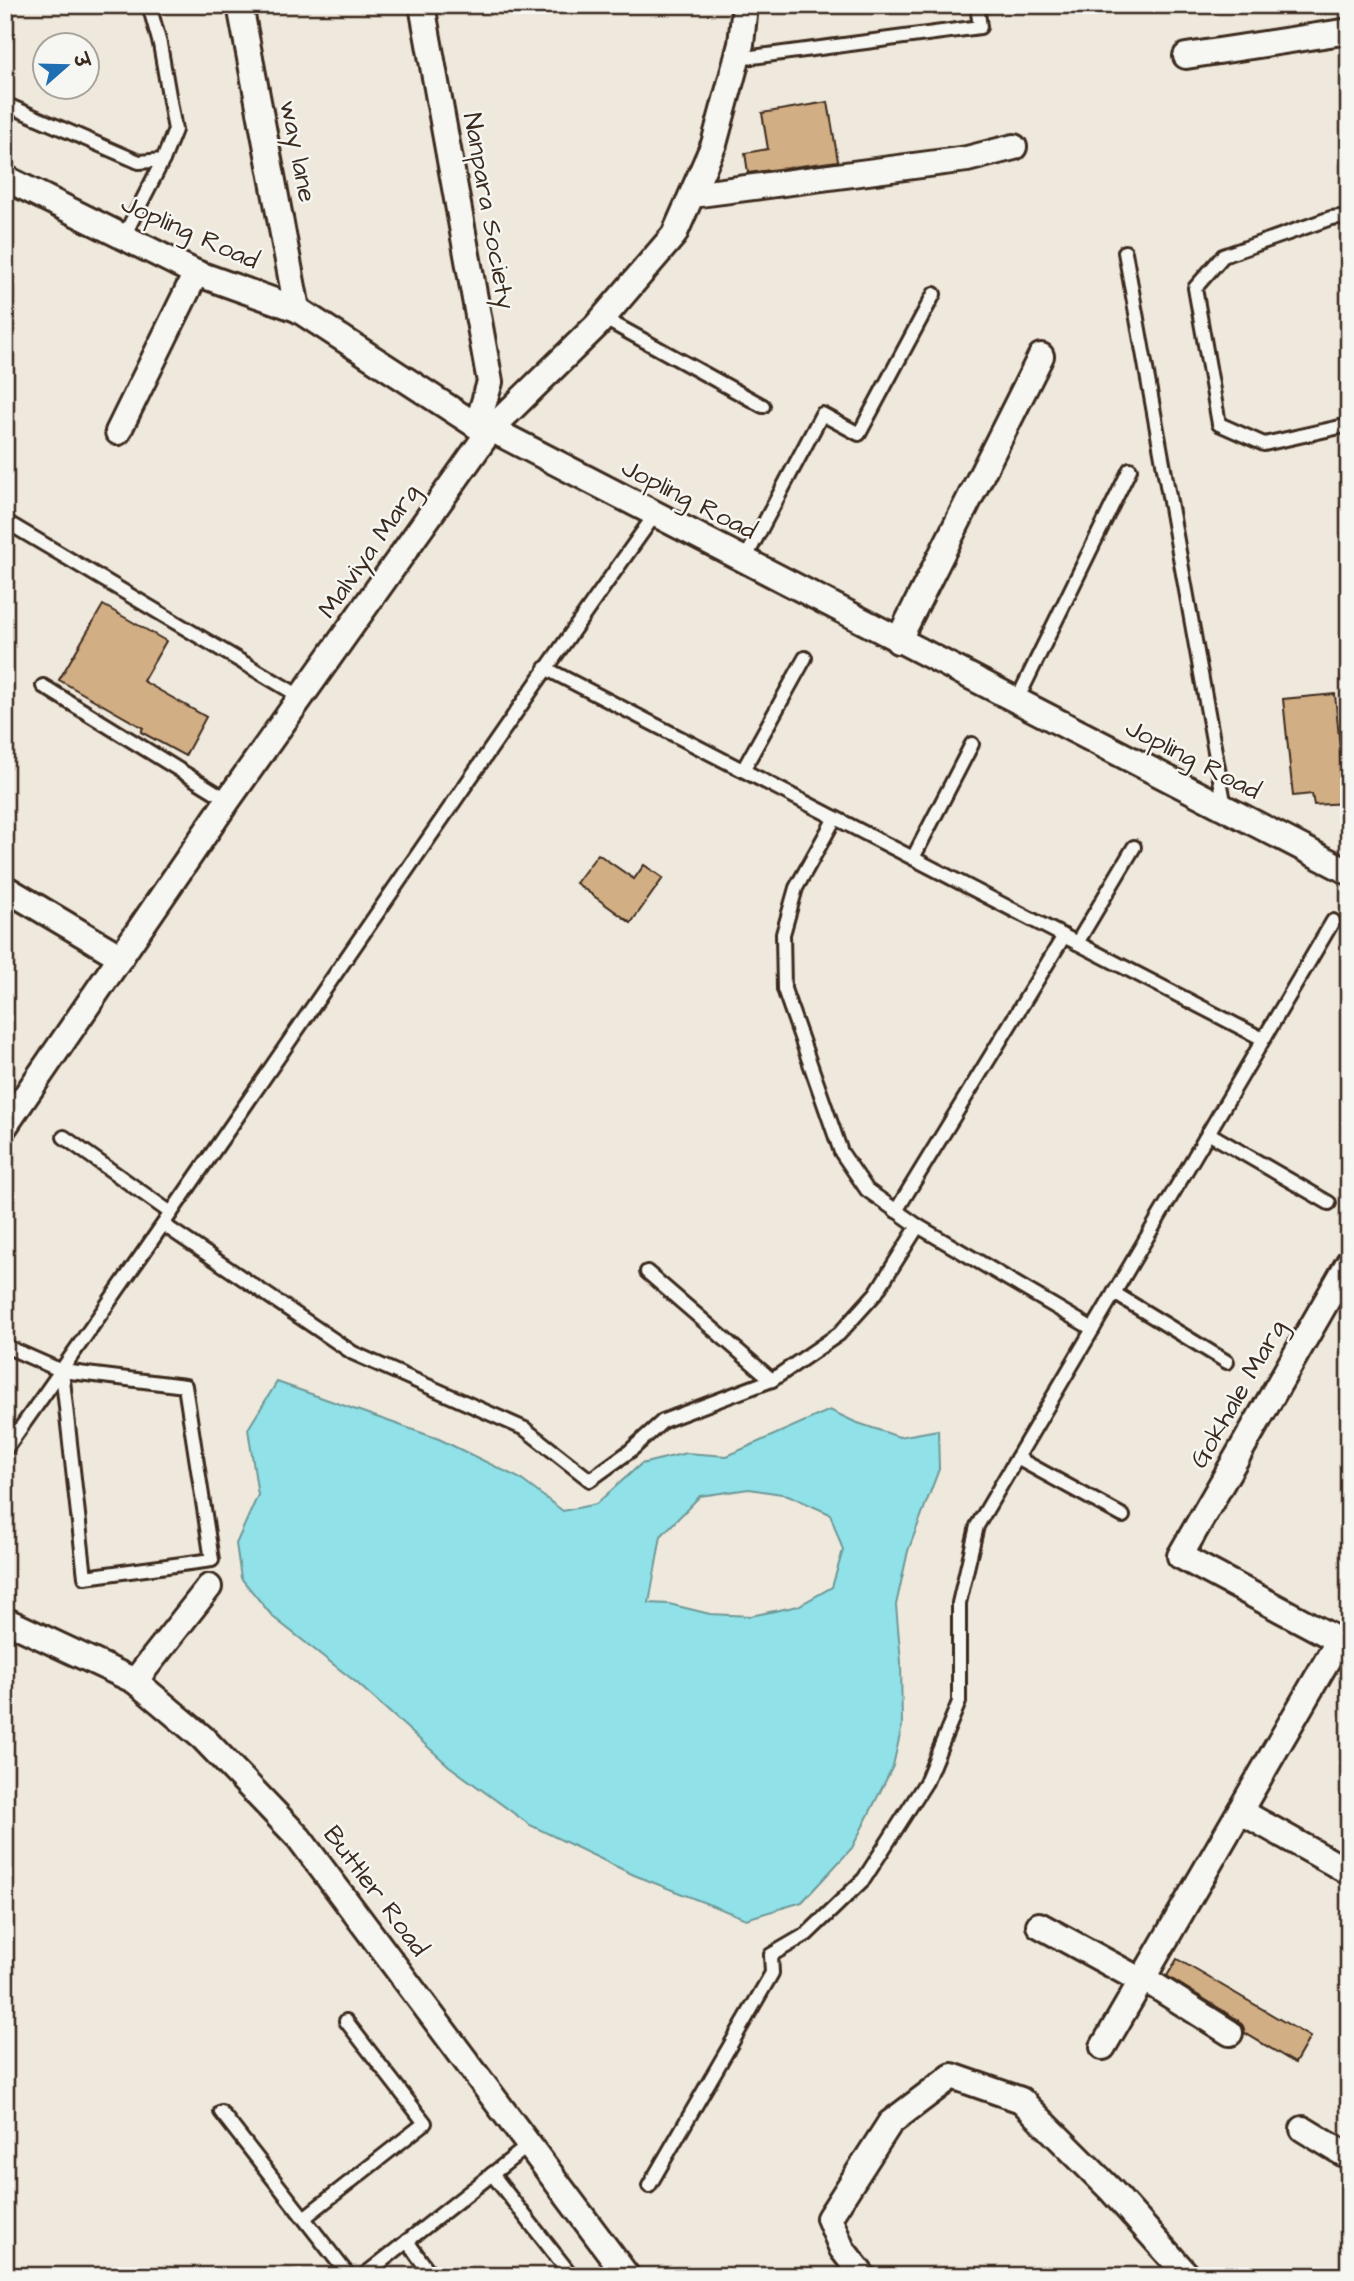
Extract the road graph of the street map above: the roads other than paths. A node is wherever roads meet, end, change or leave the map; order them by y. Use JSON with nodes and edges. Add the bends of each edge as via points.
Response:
{"nodes":[{"id":1,"x":149,"y":5,"type":"edge"},
{"id":2,"x":240,"y":5,"type":"edge"},
{"id":3,"x":422,"y":5,"type":"edge"},
{"id":4,"x":745,"y":5,"type":"edge"},
{"id":5,"x":977,"y":5,"type":"edge"},
{"id":6,"x":1349,"y":31,"type":"edge"},
{"id":7,"x":1186,"y":56,"type":"dead end"},
{"id":8,"x":737,"y":59,"type":"junction"},
{"id":9,"x":5,"y":104,"type":"edge"},
{"id":10,"x":1014,"y":147,"type":"dead end"},
{"id":11,"x":163,"y":160,"type":"junction"},
{"id":12,"x":5,"y":177,"type":"edge"},
{"id":13,"x":692,"y":195,"type":"junction"},
{"id":14,"x":1349,"y":216,"type":"edge"},
{"id":15,"x":124,"y":236,"type":"junction"},
{"id":16,"x":1125,"y":253,"type":"dead end"},
{"id":17,"x":195,"y":273,"type":"junction"},
{"id":18,"x":934,"y":294,"type":"dead end"},
{"id":19,"x":297,"y":309,"type":"junction"},
{"id":20,"x":603,"y":318,"type":"junction"},
{"id":21,"x":1041,"y":356,"type":"dead end"},
{"id":22,"x":763,"y":406,"type":"dead end"},
{"id":23,"x":1349,"y":425,"type":"edge"},
{"id":24,"x":484,"y":428,"type":"junction"},
{"id":25,"x":118,"y":432,"type":"dead end"},
{"id":26,"x":1130,"y":469,"type":"dead end"},
{"id":27,"x":654,"y":516,"type":"junction"},
{"id":28,"x":5,"y":521,"type":"edge"},
{"id":29,"x":744,"y":561,"type":"junction"},
{"id":30,"x":898,"y":641,"type":"junction"},
{"id":31,"x":805,"y":657,"type":"dead end"},
{"id":32,"x":545,"y":668,"type":"junction"},
{"id":33,"x":43,"y":686,"type":"dead end"},
{"id":34,"x":301,"y":697,"type":"junction"},
{"id":35,"x":1016,"y":702,"type":"junction"},
{"id":36,"x":972,"y":744,"type":"dead end"},
{"id":37,"x":743,"y":771,"type":"junction"},
{"id":38,"x":228,"y":800,"type":"junction"},
{"id":39,"x":1226,"y":809,"type":"junction"},
{"id":40,"x":835,"y":818,"type":"junction"},
{"id":41,"x":1134,"y":847,"type":"dead end"},
{"id":42,"x":914,"y":858,"type":"junction"},
{"id":43,"x":1349,"y":872,"type":"edge"},
{"id":44,"x":5,"y":888,"type":"edge"},
{"id":45,"x":1333,"y":920,"type":"dead end"},
{"id":46,"x":1064,"y":936,"type":"junction"},
{"id":47,"x":1077,"y":943,"type":"junction"},
{"id":48,"x":121,"y":957,"type":"junction"},
{"id":49,"x":1263,"y":1039,"type":"junction"},
{"id":50,"x":5,"y":1126,"type":"edge"},
{"id":51,"x":1208,"y":1133,"type":"junction"},
{"id":52,"x":64,"y":1137,"type":"dead end"},
{"id":53,"x":1329,"y":1203,"type":"dead end"},
{"id":54,"x":895,"y":1211,"type":"junction"},
{"id":55,"x":172,"y":1213,"type":"junction"},
{"id":56,"x":164,"y":1225,"type":"junction"},
{"id":57,"x":918,"y":1226,"type":"junction"},
{"id":58,"x":1349,"y":1262,"type":"edge"},
{"id":59,"x":648,"y":1272,"type":"dead end"},
{"id":60,"x":1114,"y":1293,"type":"junction"},
{"id":61,"x":1093,"y":1329,"type":"junction"},
{"id":62,"x":5,"y":1346,"type":"edge"},
{"id":63,"x":1227,"y":1362,"type":"dead end"},
{"id":64,"x":62,"y":1371,"type":"junction"},
{"id":65,"x":772,"y":1380,"type":"junction"},
{"id":66,"x":5,"y":1450,"type":"edge"},
{"id":67,"x":1017,"y":1458,"type":"junction"},
{"id":68,"x":1123,"y":1516,"type":"dead end"},
{"id":69,"x":209,"y":1587,"type":"dead end"},
{"id":70,"x":5,"y":1620,"type":"edge"},
{"id":71,"x":1344,"y":1643,"type":"edge"},
{"id":72,"x":135,"y":1681,"type":"junction"},
{"id":73,"x":1240,"y":1811,"type":"junction"},
{"id":74,"x":1349,"y":1872,"type":"edge"},
{"id":75,"x":1039,"y":1925,"type":"dead end"},
{"id":76,"x":1143,"y":1978,"type":"junction"},
{"id":77,"x":346,"y":2021,"type":"dead end"},
{"id":78,"x":1230,"y":2033,"type":"dead end"},
{"id":79,"x":1103,"y":2047,"type":"dead end"},
{"id":80,"x":221,"y":2112,"type":"dead end"},
{"id":81,"x":1303,"y":2129,"type":"dead end"},
{"id":82,"x":529,"y":2146,"type":"junction"},
{"id":83,"x":1349,"y":2157,"type":"edge"},
{"id":84,"x":492,"y":2174,"type":"junction"},
{"id":85,"x":649,"y":2186,"type":"dead end"},
{"id":86,"x":304,"y":2218,"type":"junction"},
{"id":87,"x":407,"y":2241,"type":"junction"},
{"id":88,"x":349,"y":2276,"type":"edge"},
{"id":89,"x":363,"y":2276,"type":"edge"},
{"id":90,"x":432,"y":2276,"type":"edge"},
{"id":91,"x":572,"y":2276,"type":"edge"},
{"id":92,"x":627,"y":2276,"type":"edge"},
{"id":93,"x":863,"y":2276,"type":"edge"},
{"id":94,"x":1188,"y":2276,"type":"edge"}],
"edges":[{"from":1,"to":11,"type":"lane","via":[[175,130]]},
{"from":2,"to":19,"type":"street","name":"way lane"},
{"from":3,"to":24,"type":"street","name":"Nanpara Society","via":[[490,382]]},
{"from":4,"to":8,"type":"street","name":"Malviya Marg"},
{"from":5,"to":8,"type":"lane","via":[[980,27]]},
{"from":6,"to":7,"type":"street"},
{"from":8,"to":13,"type":"street","name":"Malviya Marg","via":[[714,144]]},
{"from":9,"to":11,"type":"lane","via":[[139,162]]},
{"from":10,"to":13,"type":"street","via":[[967,159]]},
{"from":11,"to":15,"type":"lane"},
{"from":12,"to":15,"type":"street","name":"Jopling Road"},
{"from":13,"to":20,"type":"street","name":"Malviya Marg","via":[[674,235]]},
{"from":14,"to":23,"type":"lane","via":[[1331,218],[1223,256],[1195,288],[1219,424],[1264,444]]},
{"from":15,"to":17,"type":"street","name":"Jopling Road"},
{"from":16,"to":39,"type":"lane"},
{"from":17,"to":19,"type":"street","name":"Jopling Road"},
{"from":17,"to":25,"type":"street"},
{"from":18,"to":29,"type":"lane","via":[[859,434],[822,414]]},
{"from":19,"to":24,"type":"street","name":"Jopling Road"},
{"from":20,"to":22,"type":"lane"},
{"from":20,"to":24,"type":"street","name":"Malviya Marg"},
{"from":21,"to":30,"type":"street"},
{"from":24,"to":27,"type":"street","name":"Jopling Road"},
{"from":24,"to":34,"type":"street","name":"Malviya Marg"},
{"from":26,"to":35,"type":"lane"},
{"from":27,"to":29,"type":"street","name":"Jopling Road"},
{"from":27,"to":32,"type":"lane"},
{"from":28,"to":34,"type":"lane"},
{"from":29,"to":30,"type":"street","name":"Jopling Road"},
{"from":30,"to":35,"type":"street","name":"Jopling Road"},
{"from":31,"to":37,"type":"lane"},
{"from":32,"to":37,"type":"lane"},
{"from":32,"to":55,"type":"lane"},
{"from":33,"to":38,"type":"lane"},
{"from":34,"to":38,"type":"street","name":"Malviya Marg"},
{"from":35,"to":39,"type":"street","name":"Jopling Road"},
{"from":36,"to":42,"type":"lane"},
{"from":37,"to":40,"type":"lane"},
{"from":38,"to":48,"type":"street","name":"Malviya Marg"},
{"from":39,"to":43,"type":"street","name":"Jopling Road"},
{"from":40,"to":42,"type":"lane"},
{"from":40,"to":54,"type":"lane","via":[[796,888],[783,934],[784,989],[841,1152],[867,1190]]},
{"from":41,"to":47,"type":"lane"},
{"from":42,"to":46,"type":"lane"},
{"from":44,"to":48,"type":"street"},
{"from":45,"to":49,"type":"lane"},
{"from":46,"to":47,"type":"lane"},
{"from":46,"to":54,"type":"lane"},
{"from":47,"to":49,"type":"lane"},
{"from":48,"to":50,"type":"street","name":"Malviya Marg"},
{"from":49,"to":51,"type":"lane"},
{"from":51,"to":53,"type":"lane"},
{"from":51,"to":60,"type":"lane"},
{"from":52,"to":55,"type":"lane"},
{"from":54,"to":57,"type":"lane"},
{"from":55,"to":56,"type":"lane"},
{"from":56,"to":64,"type":"lane"},
{"from":56,"to":65,"type":"lane","via":[[353,1353],[524,1430],[590,1480],[663,1421]]},
{"from":57,"to":61,"type":"lane"},
{"from":57,"to":65,"type":"lane","via":[[876,1293],[839,1334]]},
{"from":58,"to":71,"type":"street","name":"Gokhale Marg","via":[[1180,1556]]},
{"from":59,"to":65,"type":"lane"},
{"from":60,"to":61,"type":"lane"},
{"from":60,"to":63,"type":"lane"},
{"from":61,"to":67,"type":"lane"},
{"from":62,"to":64,"type":"lane"},
{"from":64,"to":64,"type":"lane","via":[[184,1386],[212,1560],[85,1577]]},
{"from":64,"to":66,"type":"lane"},
{"from":67,"to":68,"type":"lane"},
{"from":67,"to":85,"type":"lane","via":[[977,1526],[959,1603],[959,1702],[926,1782],[864,1879],[807,1934],[771,1955],[772,1973]]},
{"from":69,"to":72,"type":"street"},
{"from":70,"to":72,"type":"street","name":"Buttler Road"},
{"from":71,"to":73,"type":"street"},
{"from":72,"to":82,"type":"street","name":"Buttler Road","via":[[203,1738],[299,1838]]},
{"from":73,"to":74,"type":"street"},
{"from":73,"to":76,"type":"street"},
{"from":75,"to":76,"type":"street"},
{"from":76,"to":78,"type":"street"},
{"from":76,"to":79,"type":"street"},
{"from":77,"to":86,"type":"lane","via":[[425,2123]]},
{"from":80,"to":86,"type":"lane"},
{"from":81,"to":83,"type":"street"},
{"from":82,"to":84,"type":"lane"},
{"from":82,"to":92,"type":"street","name":"Buttler Road"},
{"from":84,"to":87,"type":"lane"},
{"from":84,"to":91,"type":"lane"},
{"from":86,"to":88,"type":"lane"},
{"from":87,"to":89,"type":"lane"},
{"from":87,"to":90,"type":"lane"},
{"from":93,"to":94,"type":"street","via":[[842,2249],[829,2218],[890,2123],[952,2076],[1021,2100]]}]}
